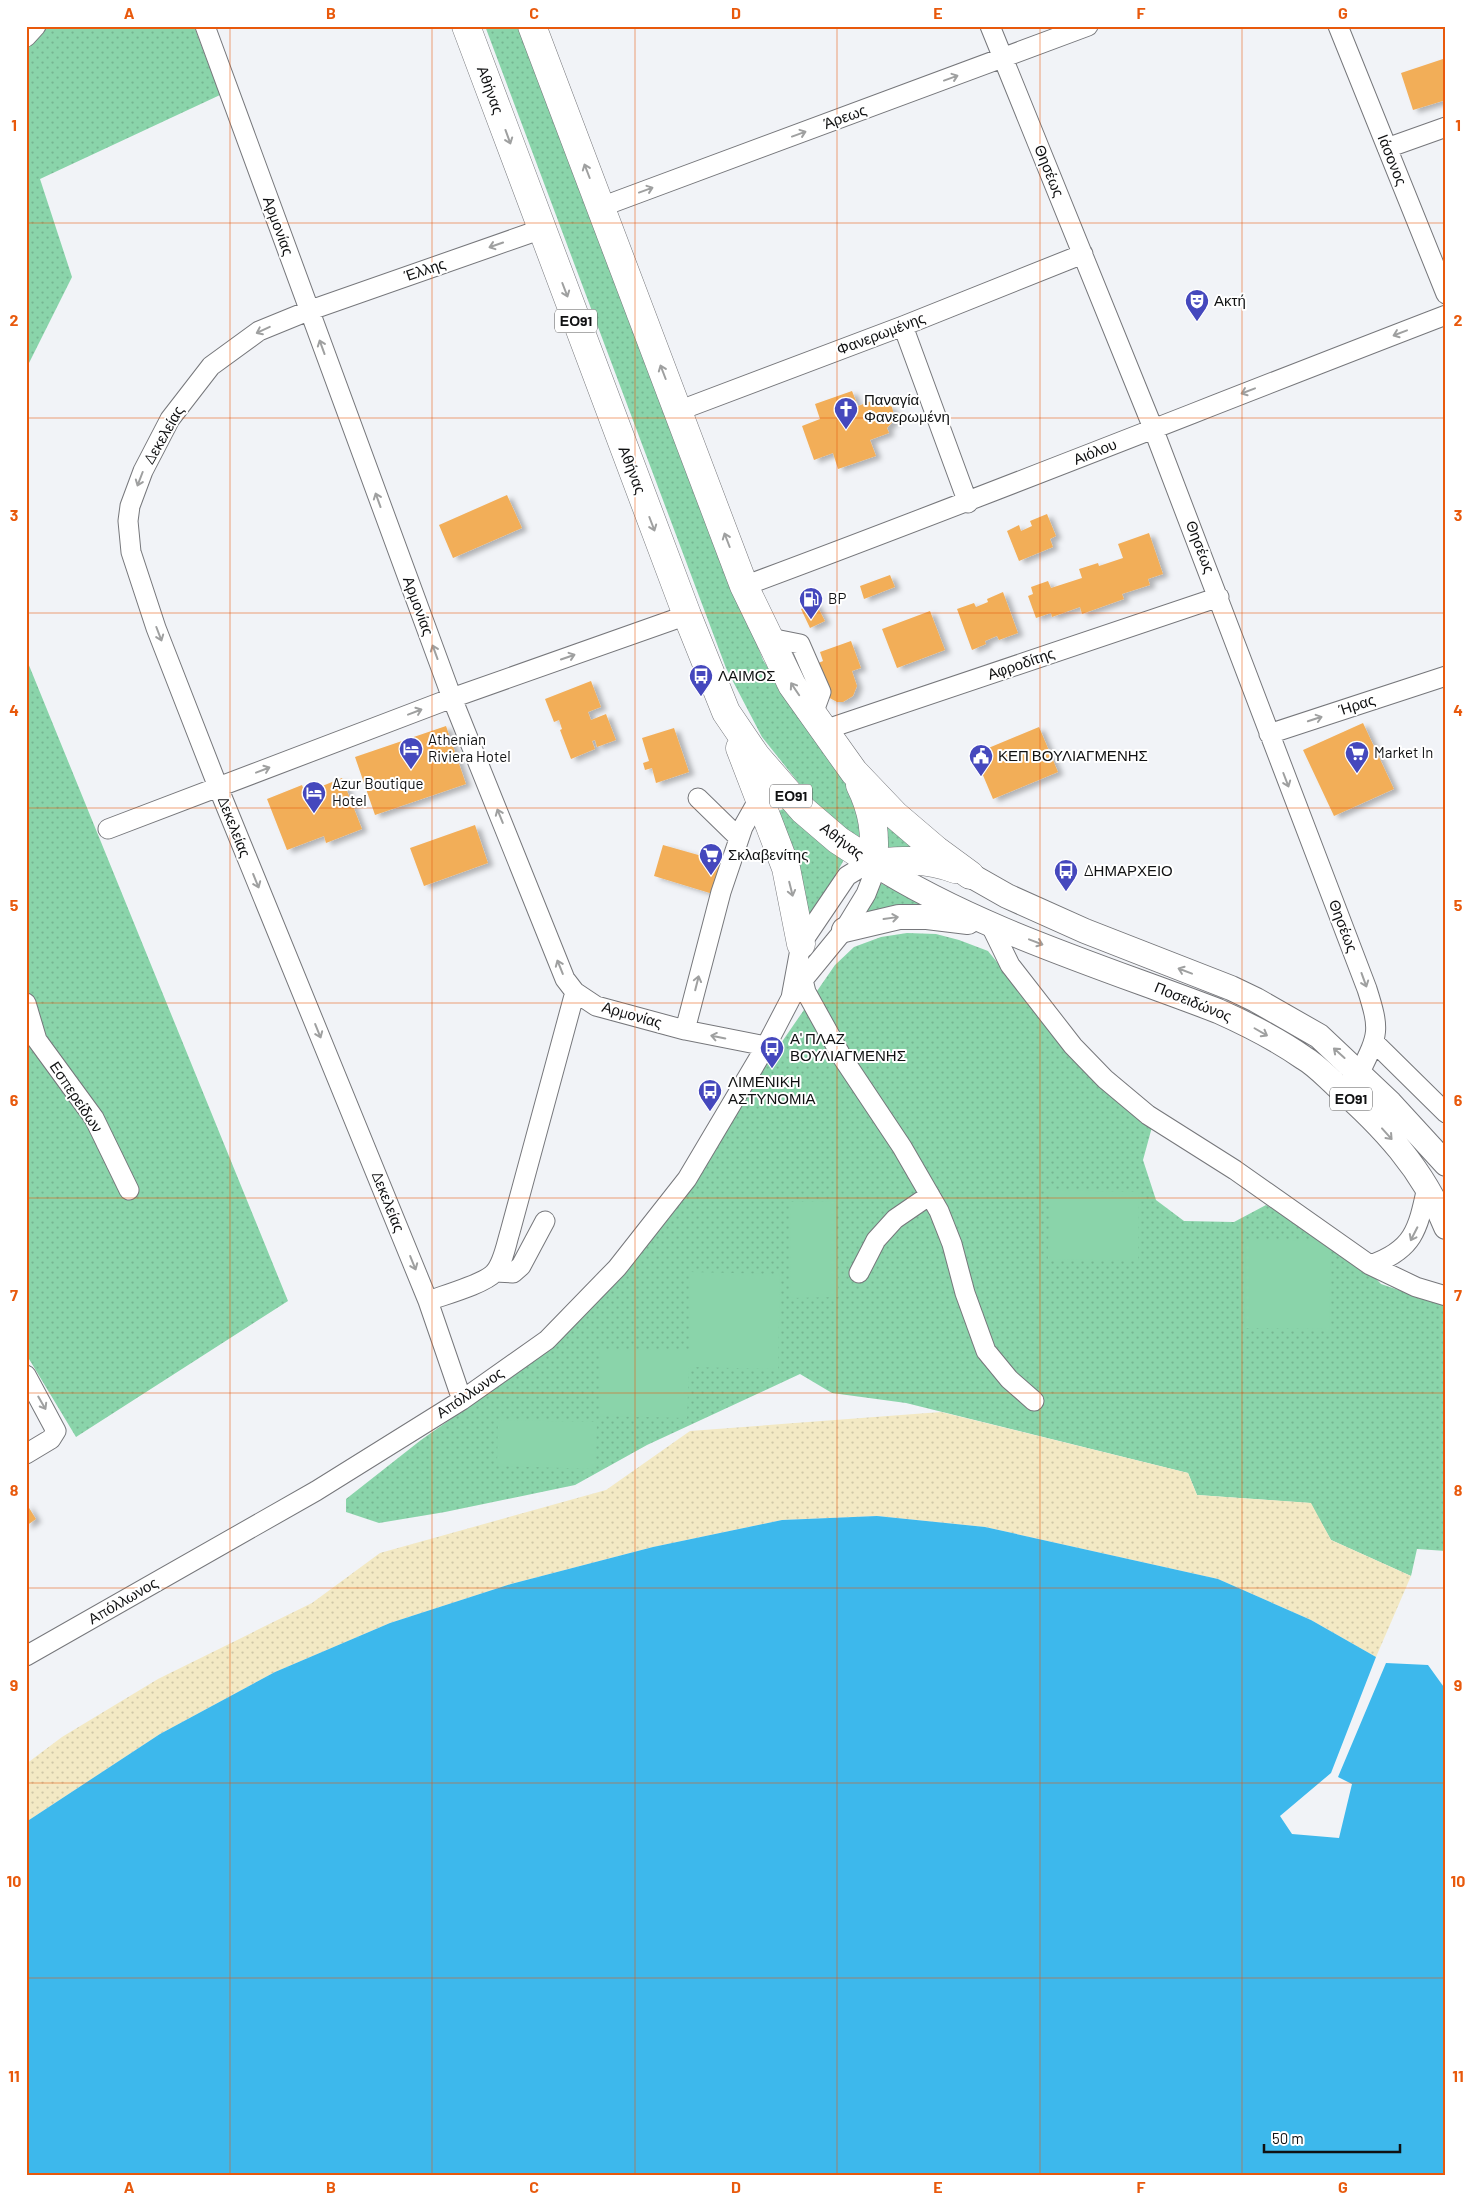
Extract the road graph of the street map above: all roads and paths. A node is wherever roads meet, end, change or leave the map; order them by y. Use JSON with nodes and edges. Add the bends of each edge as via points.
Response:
{"nodes":[{"id":1,"x":36,"y":26,"type":"edge"},
{"id":2,"x":205,"y":26,"type":"edge"},
{"id":3,"x":466,"y":26,"type":"edge"},
{"id":4,"x":532,"y":26,"type":"edge"},
{"id":5,"x":990,"y":26,"type":"edge"},
{"id":6,"x":1088,"y":26,"type":"edge"},
{"id":7,"x":1338,"y":26,"type":"edge"},
{"id":8,"x":26,"y":37,"type":"edge"},
{"id":9,"x":1004,"y":59,"type":"junction"},
{"id":10,"x":1446,"y":127,"type":"edge"},
{"id":11,"x":1387,"y":148,"type":"junction"},
{"id":12,"x":600,"y":206,"type":"junction"},
{"id":13,"x":542,"y":229,"type":"junction"},
{"id":14,"x":1083,"y":254,"type":"junction"},
{"id":15,"x":1446,"y":294,"type":"edge"},
{"id":16,"x":308,"y":311,"type":"junction"},
{"id":17,"x":1446,"y":315,"type":"edge"},
{"id":18,"x":903,"y":326,"type":"junction"},
{"id":19,"x":678,"y":411,"type":"junction"},
{"id":20,"x":1153,"y":428,"type":"junction"},
{"id":21,"x":968,"y":503,"type":"junction"},
{"id":22,"x":744,"y":586,"type":"junction"},
{"id":23,"x":1219,"y":597,"type":"junction"},
{"id":24,"x":686,"y":615,"type":"junction"},
{"id":25,"x":1446,"y":676,"type":"edge"},
{"id":26,"x":452,"y":698,"type":"junction"},
{"id":27,"x":726,"y":712,"type":"junction"},
{"id":28,"x":818,"y":722,"type":"junction"},
{"id":29,"x":1269,"y":734,"type":"junction"},
{"id":30,"x":854,"y":772,"type":"junction"},
{"id":31,"x":218,"y":787,"type":"junction"},
{"id":32,"x":760,"y":797,"type":"junction"},
{"id":33,"x":698,"y":798,"type":"dead end"},
{"id":34,"x":108,"y":829,"type":"dead end"},
{"id":35,"x":739,"y":838,"type":"junction"},
{"id":36,"x":873,"y":863,"type":"junction"},
{"id":37,"x":970,"y":875,"type":"junction"},
{"id":38,"x":990,"y":924,"type":"junction"},
{"id":39,"x":844,"y":930,"type":"junction"},
{"id":40,"x":801,"y":944,"type":"junction"},
{"id":41,"x":803,"y":980,"type":"junction"},
{"id":42,"x":575,"y":992,"type":"junction"},
{"id":43,"x":791,"y":998,"type":"junction"},
{"id":44,"x":26,"y":1003,"type":"edge"},
{"id":45,"x":685,"y":1030,"type":"junction"},
{"id":46,"x":1375,"y":1043,"type":"junction"},
{"id":47,"x":766,"y":1046,"type":"junction"},
{"id":48,"x":1360,"y":1072,"type":"junction"},
{"id":49,"x":1446,"y":1113,"type":"edge"},
{"id":50,"x":1446,"y":1164,"type":"edge"},
{"id":51,"x":1427,"y":1187,"type":"junction"},
{"id":52,"x":130,"y":1190,"type":"dead end"},
{"id":53,"x":930,"y":1195,"type":"junction"},
{"id":54,"x":545,"y":1221,"type":"dead end"},
{"id":55,"x":1446,"y":1228,"type":"edge"},
{"id":56,"x":1370,"y":1265,"type":"junction"},
{"id":57,"x":495,"y":1272,"type":"junction"},
{"id":58,"x":859,"y":1273,"type":"dead end"},
{"id":59,"x":1446,"y":1296,"type":"edge"},
{"id":60,"x":428,"y":1301,"type":"junction"},
{"id":61,"x":26,"y":1375,"type":"edge"},
{"id":62,"x":462,"y":1400,"type":"junction"},
{"id":63,"x":1034,"y":1401,"type":"dead end"},
{"id":64,"x":26,"y":1454,"type":"edge"},
{"id":65,"x":26,"y":1656,"type":"edge"}],
"edges":[{"from":1,"to":8,"type":"street"},
{"from":2,"to":16,"type":"street","name":"Αρμονίας"},
{"from":3,"to":13,"type":"highway","name":"Αθήνας","number":"ΕΟ91","one_way":true},
{"from":12,"to":4,"type":"highway","number":"ΕΟ91","one_way":true},
{"from":5,"to":9,"type":"street","name":"Θησέως"},
{"from":6,"to":9,"type":"street","name":"Άρεως"},
{"from":7,"to":11,"type":"street","name":"Ιάσονος"},
{"from":12,"to":9,"type":"street","name":"Άρεως","one_way":true},
{"from":9,"to":14,"type":"street","name":"Θησέως"},
{"from":10,"to":11,"type":"street"},
{"from":11,"to":15,"type":"street","name":"Ιάσονος"},
{"from":19,"to":12,"type":"highway","number":"ΕΟ91","one_way":true},
{"from":13,"to":16,"type":"street","name":"Έλλης","one_way":true},
{"from":13,"to":24,"type":"highway","name":"Αθήνας","number":"ΕΟ91","one_way":true},
{"from":14,"to":18,"type":"street","name":"Φανερωμένης"},
{"from":14,"to":20,"type":"street","name":"Θησέως"},
{"from":26,"to":16,"type":"street","name":"Αρμονίας","one_way":true},
{"from":16,"to":31,"type":"street","name":"Δεκελείας","one_way":true,"via":[[259,331],[211,366],[170,419],[143,471],[130,506],[131,552],[156,628]]},
{"from":17,"to":20,"type":"street","name":"Αιόλου","one_way":true},
{"from":18,"to":19,"type":"street","name":"Φανερωμένης"},
{"from":18,"to":21,"type":"street"},
{"from":22,"to":19,"type":"highway","number":"ΕΟ91","one_way":true},
{"from":20,"to":21,"type":"street","name":"Αιόλου"},
{"from":20,"to":23,"type":"street","name":"Θησέως"},
{"from":21,"to":22,"type":"street","name":"Αιόλου"},
{"from":28,"to":22,"type":"highway","number":"ΕΟ91","one_way":true,"via":[[792,684]]},
{"from":23,"to":28,"type":"street","name":"Αφροδίτης"},
{"from":23,"to":29,"type":"street","name":"Θησέως"},
{"from":26,"to":24,"type":"street","one_way":true},
{"from":24,"to":27,"type":"highway","name":"Αθήνας","number":"ΕΟ91"},
{"from":29,"to":25,"type":"street","name":"Ήρας","one_way":true},
{"from":31,"to":26,"type":"street","one_way":true},
{"from":42,"to":26,"type":"street","name":"Αρμονίας","one_way":true,"via":[[562,970]]},
{"from":27,"to":32,"type":"highway"},
{"from":27,"to":36,"type":"highway","name":"Αθήνας","number":"ΕΟ91","via":[[756,756],[803,810],[838,840]]},
{"from":28,"to":30,"type":"highway","number":"ΕΟ91"},
{"from":29,"to":46,"type":"street","name":"Θησέως","one_way":true,"via":[[1377,1019]]},
{"from":30,"to":36,"type":"highway","via":[[874,823]]},
{"from":30,"to":37,"type":"highway","name":"Ποσειδώνος","number":"ΕΟ91","via":[[895,815]]},
{"from":31,"to":34,"type":"street"},
{"from":31,"to":60,"type":"street","name":"Δεκελείας","one_way":true},
{"from":32,"to":35,"type":"street"},
{"from":32,"to":40,"type":"highway","one_way":true,"via":[[786,868]]},
{"from":33,"to":35,"type":"street"},
{"from":45,"to":35,"type":"street","one_way":true,"via":[[720,892]]},
{"from":36,"to":37,"type":"highway","via":[[930,861]]},
{"from":36,"to":38,"type":"main road","name":"Ποσειδώνος","number":"ΕΟ91","via":[[907,884]]},
{"from":36,"to":39,"type":"street","via":[[866,894]]},
{"from":36,"to":40,"type":"street","via":[[848,876]]},
{"from":48,"to":37,"type":"main road","name":"Ποσειδώνος","number":"ΕΟ91","one_way":true,"via":[[1319,1036],[1256,1000],[1085,931],[1006,896]]},
{"from":39,"to":38,"type":"main road","one_way":true,"via":[[899,917]]},
{"from":38,"to":51,"type":"main road","name":"Ποσειδώνος","number":"ΕΟ91","one_way":true,"via":[[1218,1011],[1306,1058],[1385,1132],[1414,1165]]},
{"from":38,"to":56,"type":"street","via":[[1010,965],[1072,1046],[1105,1079],[1148,1115],[1235,1170]]},
{"from":39,"to":41,"type":"street"},
{"from":40,"to":43,"type":"street"},
{"from":41,"to":43,"type":"street"},
{"from":41,"to":53,"type":"street","via":[[806,992],[842,1057]]},
{"from":42,"to":45,"type":"street","name":"Αρμονίας","via":[[596,1006]]},
{"from":42,"to":57,"type":"street","via":[[506,1246]]},
{"from":43,"to":47,"type":"street","name":"Απόλλωνος"},
{"from":44,"to":52,"type":"street","name":"Εσπερείδων","via":[[37,1040],[94,1118]]},
{"from":47,"to":45,"type":"street","name":"Αρμονίας","one_way":true},
{"from":46,"to":48,"type":"street","name":"Θησέως"},
{"from":46,"to":49,"type":"street"},
{"from":47,"to":62,"type":"street","name":"Απόλλωνος","via":[[686,1179],[617,1268],[546,1340]]},
{"from":48,"to":50,"type":"main road","name":"Ποσειδώνος","number":"ΕΟ91"},
{"from":51,"to":55,"type":"main road","name":"Ποσειδώνος","number":"ΕΟ91"},
{"from":51,"to":56,"type":"street","one_way":true,"via":[[1420,1221],[1412,1238],[1388,1259]]},
{"from":53,"to":58,"type":"street","via":[[895,1219],[876,1240]]},
{"from":53,"to":63,"type":"street","via":[[952,1244],[965,1294],[986,1351]]},
{"from":54,"to":57,"type":"street","via":[[521,1266],[513,1274]]},
{"from":56,"to":59,"type":"street"},
{"from":57,"to":60,"type":"street","via":[[486,1279]]},
{"from":60,"to":62,"type":"street","name":"Δεκελείας"},
{"from":61,"to":64,"type":"street","one_way":true,"via":[[56,1431],[51,1439]]},
{"from":62,"to":65,"type":"street","name":"Απόλλωνος","via":[[316,1491]]}]}
